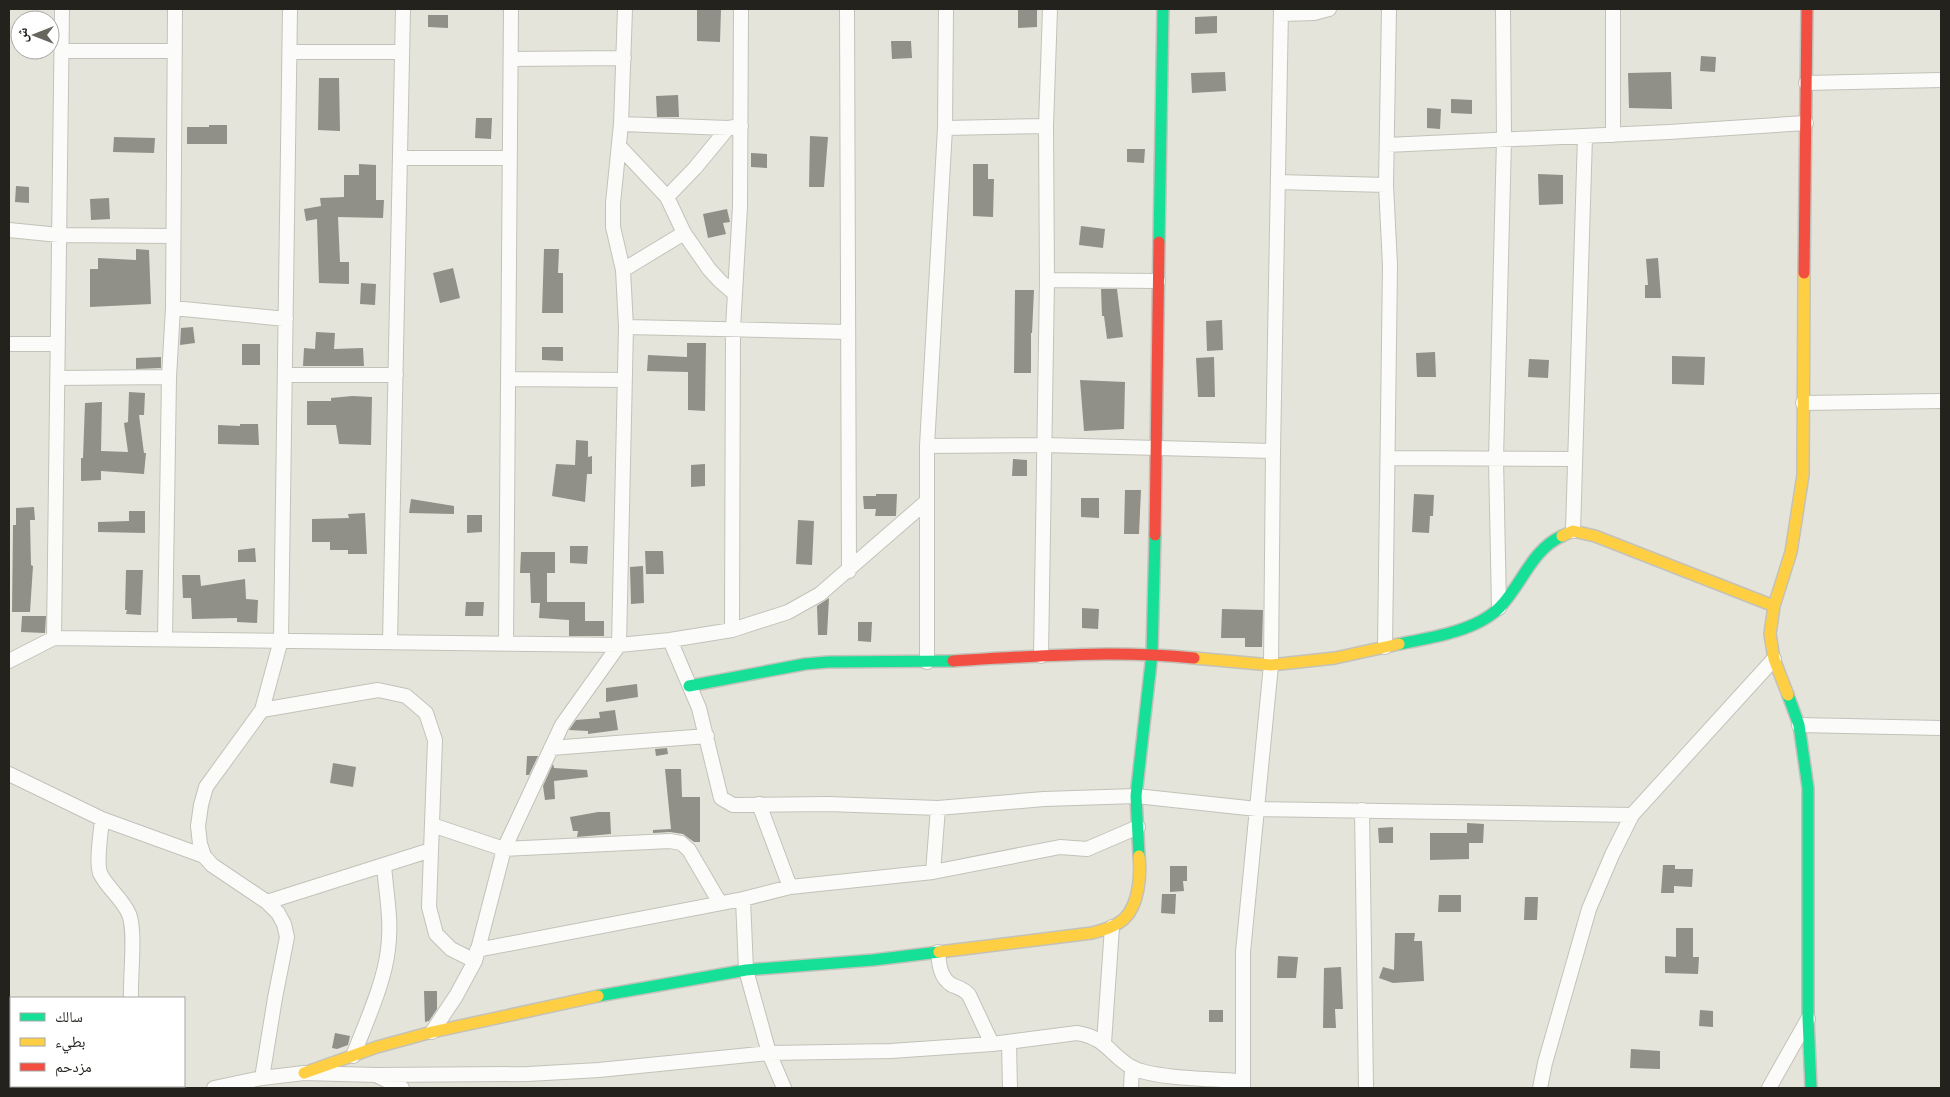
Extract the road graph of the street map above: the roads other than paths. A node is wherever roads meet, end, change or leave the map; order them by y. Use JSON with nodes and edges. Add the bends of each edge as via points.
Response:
{"nodes":[{"id":1,"x":62,"y":9,"type":"edge"},
{"id":2,"x":176,"y":9,"type":"edge"},
{"id":3,"x":290,"y":9,"type":"edge"},
{"id":4,"x":403,"y":9,"type":"edge"},
{"id":5,"x":511,"y":9,"type":"edge"},
{"id":6,"x":625,"y":9,"type":"edge"},
{"id":7,"x":742,"y":9,"type":"edge"},
{"id":8,"x":847,"y":9,"type":"edge"},
{"id":9,"x":946,"y":9,"type":"edge"},
{"id":10,"x":1050,"y":9,"type":"edge"},
{"id":11,"x":1163,"y":9,"type":"edge"},
{"id":12,"x":1329,"y":9,"type":"edge"},
{"id":13,"x":1390,"y":9,"type":"edge"},
{"id":14,"x":1503,"y":9,"type":"edge"},
{"id":15,"x":1613,"y":9,"type":"edge"},
{"id":16,"x":1807,"y":9,"type":"edge"},
{"id":17,"x":1281,"y":12,"type":"edge"},
{"id":18,"x":62,"y":51,"type":"junction"},
{"id":19,"x":175,"y":51,"type":"junction"},
{"id":20,"x":290,"y":52,"type":"junction"},
{"id":21,"x":402,"y":52,"type":"junction"},
{"id":22,"x":624,"y":58,"type":"junction"},
{"id":23,"x":511,"y":59,"type":"junction"},
{"id":24,"x":1941,"y":80,"type":"edge"},
{"id":25,"x":1806,"y":83,"type":"junction"},
{"id":26,"x":1806,"y":123,"type":"junction"},
{"id":27,"x":621,"y":124,"type":"junction"},
{"id":28,"x":1046,"y":126,"type":"junction"},
{"id":29,"x":735,"y":127,"type":"junction"},
{"id":30,"x":945,"y":128,"type":"junction"},
{"id":31,"x":1613,"y":135,"type":"junction"},
{"id":32,"x":1585,"y":136,"type":"junction"},
{"id":33,"x":1504,"y":140,"type":"junction"},
{"id":34,"x":1387,"y":145,"type":"junction"},
{"id":35,"x":619,"y":146,"type":"junction"},
{"id":36,"x":400,"y":158,"type":"junction"},
{"id":37,"x":510,"y":158,"type":"junction"},
{"id":38,"x":1278,"y":182,"type":"junction"},
{"id":39,"x":1386,"y":185,"type":"junction"},
{"id":40,"x":667,"y":197,"type":"junction"},
{"id":41,"x":9,"y":230,"type":"edge"},
{"id":42,"x":684,"y":233,"type":"junction"},
{"id":43,"x":59,"y":235,"type":"junction"},
{"id":44,"x":173,"y":236,"type":"junction"},
{"id":45,"x":623,"y":270,"type":"junction"},
{"id":46,"x":1047,"y":280,"type":"junction"},
{"id":47,"x":1158,"y":281,"type":"junction"},
{"id":48,"x":735,"y":294,"type":"junction"},
{"id":49,"x":173,"y":308,"type":"junction"},
{"id":50,"x":286,"y":319,"type":"junction"},
{"id":51,"x":626,"y":327,"type":"junction"},
{"id":52,"x":733,"y":328,"type":"junction"},
{"id":53,"x":848,"y":332,"type":"junction"},
{"id":54,"x":9,"y":344,"type":"edge"},
{"id":55,"x":58,"y":344,"type":"junction"},
{"id":56,"x":285,"y":375,"type":"junction"},
{"id":57,"x":396,"y":375,"type":"junction"},
{"id":58,"x":169,"y":377,"type":"junction"},
{"id":59,"x":57,"y":378,"type":"junction"},
{"id":60,"x":508,"y":379,"type":"junction"},
{"id":61,"x":625,"y":380,"type":"junction"},
{"id":62,"x":1941,"y":401,"type":"edge"},
{"id":63,"x":1803,"y":403,"type":"junction"},
{"id":64,"x":1044,"y":445,"type":"junction"},
{"id":65,"x":927,"y":446,"type":"junction"},
{"id":66,"x":1157,"y":448,"type":"junction"},
{"id":67,"x":1273,"y":451,"type":"junction"},
{"id":68,"x":1388,"y":458,"type":"junction"},
{"id":69,"x":1496,"y":459,"type":"junction"},
{"id":70,"x":1575,"y":459,"type":"junction"},
{"id":71,"x":926,"y":502,"type":"junction"},
{"id":72,"x":1573,"y":531,"type":"junction"},
{"id":73,"x":849,"y":571,"type":"junction"},
{"id":74,"x":1774,"y":606,"type":"junction"},
{"id":75,"x":1499,"y":608,"type":"junction"},
{"id":76,"x":732,"y":630,"type":"junction"},
{"id":77,"x":54,"y":638,"type":"junction"},
{"id":78,"x":165,"y":639,"type":"junction"},
{"id":79,"x":281,"y":640,"type":"junction"},
{"id":80,"x":670,"y":640,"type":"junction"},
{"id":81,"x":390,"y":642,"type":"junction"},
{"id":82,"x":506,"y":643,"type":"junction"},
{"id":83,"x":619,"y":645,"type":"junction"},
{"id":84,"x":1385,"y":647,"type":"junction"},
{"id":85,"x":1152,"y":654,"type":"junction"},
{"id":86,"x":1041,"y":656,"type":"junction"},
{"id":87,"x":1774,"y":659,"type":"junction"},
{"id":88,"x":9,"y":661,"type":"edge"},
{"id":89,"x":927,"y":662,"type":"junction"},
{"id":90,"x":1271,"y":665,"type":"junction"},
{"id":91,"x":690,"y":686,"type":"junction"},
{"id":92,"x":262,"y":710,"type":"junction"},
{"id":93,"x":1799,"y":726,"type":"junction"},
{"id":94,"x":1941,"y":728,"type":"edge"},
{"id":95,"x":707,"y":736,"type":"junction"},
{"id":96,"x":551,"y":748,"type":"junction"},
{"id":97,"x":9,"y":774,"type":"edge"},
{"id":98,"x":1136,"y":796,"type":"junction"},
{"id":99,"x":759,"y":804,"type":"junction"},
{"id":100,"x":938,"y":808,"type":"junction"},
{"id":101,"x":1257,"y":808,"type":"junction"},
{"id":102,"x":1362,"y":810,"type":"junction"},
{"id":103,"x":1632,"y":815,"type":"junction"},
{"id":104,"x":102,"y":819,"type":"junction"},
{"id":105,"x":432,"y":825,"type":"junction"},
{"id":106,"x":1138,"y":827,"type":"junction"},
{"id":107,"x":504,"y":849,"type":"junction"},
{"id":108,"x":432,"y":850,"type":"junction"},
{"id":109,"x":204,"y":856,"type":"junction"},
{"id":110,"x":384,"y":864,"type":"junction"},
{"id":111,"x":933,"y":872,"type":"junction"},
{"id":112,"x":790,"y":887,"type":"junction"},
{"id":113,"x":743,"y":899,"type":"junction"},
{"id":114,"x":267,"y":902,"type":"junction"},
{"id":115,"x":720,"y":903,"type":"junction"},
{"id":116,"x":1112,"y":927,"type":"junction"},
{"id":117,"x":938,"y":952,"type":"junction"},
{"id":118,"x":476,"y":955,"type":"junction"},
{"id":119,"x":746,"y":970,"type":"junction"},
{"id":120,"x":131,"y":997,"type":"edge"},
{"id":121,"x":1808,"y":1018,"type":"junction"},
{"id":122,"x":432,"y":1032,"type":"junction"},
{"id":123,"x":1009,"y":1043,"type":"junction"},
{"id":124,"x":992,"y":1044,"type":"junction"},
{"id":125,"x":1104,"y":1044,"type":"junction"},
{"id":126,"x":768,"y":1053,"type":"junction"},
{"id":127,"x":354,"y":1056,"type":"junction"},
{"id":128,"x":1132,"y":1067,"type":"junction"},
{"id":129,"x":304,"y":1073,"type":"junction"},
{"id":130,"x":376,"y":1075,"type":"junction"},
{"id":131,"x":262,"y":1078,"type":"junction"},
{"id":132,"x":1243,"y":1085,"type":"edge"},
{"id":133,"x":214,"y":1088,"type":"edge"},
{"id":134,"x":402,"y":1088,"type":"edge"},
{"id":135,"x":784,"y":1088,"type":"edge"},
{"id":136,"x":1010,"y":1088,"type":"edge"},
{"id":137,"x":1131,"y":1088,"type":"edge"},
{"id":138,"x":1366,"y":1088,"type":"edge"},
{"id":139,"x":1540,"y":1088,"type":"edge"},
{"id":140,"x":1769,"y":1088,"type":"edge"},
{"id":141,"x":1810,"y":1088,"type":"edge"}],
"edges":[{"from":1,"to":18,"type":"street"},
{"from":2,"to":19,"type":"street"},
{"from":3,"to":20,"type":"street"},
{"from":4,"to":21,"type":"street"},
{"from":5,"to":23,"type":"street"},
{"from":6,"to":22,"type":"street"},
{"from":7,"to":29,"type":"street"},
{"from":8,"to":53,"type":"street"},
{"from":9,"to":30,"type":"street"},
{"from":10,"to":28,"type":"street"},
{"from":11,"to":47,"type":"street"},
{"from":12,"to":17,"type":"street","via":[[1314,13]]},
{"from":13,"to":34,"type":"street"},
{"from":14,"to":33,"type":"street"},
{"from":15,"to":31,"type":"street"},
{"from":16,"to":25,"type":"street"},
{"from":17,"to":38,"type":"street"},
{"from":18,"to":19,"type":"street"},
{"from":18,"to":43,"type":"street"},
{"from":19,"to":44,"type":"street"},
{"from":20,"to":21,"type":"street"},
{"from":20,"to":50,"type":"street"},
{"from":21,"to":36,"type":"street"},
{"from":22,"to":23,"type":"street"},
{"from":22,"to":27,"type":"street"},
{"from":23,"to":37,"type":"street"},
{"from":24,"to":25,"type":"street"},
{"from":25,"to":26,"type":"street"},
{"from":26,"to":31,"type":"street"},
{"from":26,"to":63,"type":"street"},
{"from":27,"to":29,"type":"street"},
{"from":27,"to":35,"type":"street"},
{"from":28,"to":30,"type":"street"},
{"from":28,"to":46,"type":"street"},
{"from":29,"to":40,"type":"street"},
{"from":29,"to":48,"type":"street","via":[[740,207]]},
{"from":30,"to":65,"type":"street"},
{"from":31,"to":32,"type":"street"},
{"from":32,"to":33,"type":"street"},
{"from":32,"to":70,"type":"street"},
{"from":33,"to":34,"type":"street"},
{"from":33,"to":69,"type":"street"},
{"from":34,"to":39,"type":"street"},
{"from":35,"to":40,"type":"street"},
{"from":35,"to":45,"type":"street","via":[[613,227]]},
{"from":36,"to":37,"type":"street"},
{"from":36,"to":57,"type":"street"},
{"from":37,"to":60,"type":"street"},
{"from":38,"to":39,"type":"street"},
{"from":38,"to":67,"type":"street"},
{"from":39,"to":68,"type":"street","via":[[1390,266]]},
{"from":40,"to":42,"type":"street"},
{"from":41,"to":43,"type":"street"},
{"from":42,"to":45,"type":"street"},
{"from":42,"to":48,"type":"street","via":[[709,269]]},
{"from":43,"to":44,"type":"street"},
{"from":43,"to":55,"type":"street"},
{"from":44,"to":49,"type":"street"},
{"from":45,"to":51,"type":"street"},
{"from":46,"to":47,"type":"street"},
{"from":46,"to":64,"type":"street"},
{"from":47,"to":66,"type":"street"},
{"from":48,"to":52,"type":"street"},
{"from":49,"to":50,"type":"street"},
{"from":49,"to":58,"type":"street"},
{"from":50,"to":56,"type":"street"},
{"from":51,"to":52,"type":"street"},
{"from":51,"to":61,"type":"street"},
{"from":52,"to":53,"type":"street"},
{"from":52,"to":76,"type":"street"},
{"from":53,"to":73,"type":"street"},
{"from":54,"to":55,"type":"street"},
{"from":55,"to":59,"type":"street"},
{"from":56,"to":57,"type":"street"},
{"from":56,"to":79,"type":"street"},
{"from":57,"to":81,"type":"street"},
{"from":58,"to":59,"type":"street"},
{"from":58,"to":78,"type":"street"},
{"from":59,"to":77,"type":"street"},
{"from":60,"to":61,"type":"street"},
{"from":60,"to":82,"type":"street"},
{"from":61,"to":83,"type":"street"},
{"from":62,"to":63,"type":"street"},
{"from":63,"to":74,"type":"street","via":[[1803,475],[1798,520]]},
{"from":64,"to":65,"type":"street"},
{"from":64,"to":66,"type":"street"},
{"from":64,"to":86,"type":"street"},
{"from":65,"to":71,"type":"street"},
{"from":66,"to":67,"type":"street"},
{"from":66,"to":85,"type":"street"},
{"from":67,"to":90,"type":"street"},
{"from":68,"to":69,"type":"street"},
{"from":68,"to":84,"type":"street"},
{"from":69,"to":70,"type":"street"},
{"from":69,"to":75,"type":"street"},
{"from":70,"to":72,"type":"street"},
{"from":71,"to":73,"type":"street"},
{"from":71,"to":89,"type":"street"},
{"from":72,"to":74,"type":"street","via":[[1618,544]]},
{"from":72,"to":75,"type":"street","via":[[1555,539],[1538,554]]},
{"from":73,"to":76,"type":"street","via":[[820,594],[788,612]]},
{"from":74,"to":87,"type":"street","via":[[1770,634]]},
{"from":75,"to":84,"type":"street","via":[[1474,624],[1448,634]]},
{"from":76,"to":80,"type":"street"},
{"from":77,"to":78,"type":"street"},
{"from":77,"to":88,"type":"street"},
{"from":78,"to":79,"type":"street"},
{"from":79,"to":81,"type":"street"},
{"from":79,"to":92,"type":"street"},
{"from":80,"to":83,"type":"street"},
{"from":80,"to":91,"type":"street"},
{"from":81,"to":82,"type":"street"},
{"from":82,"to":83,"type":"street"},
{"from":83,"to":96,"type":"street","via":[[562,725]]},
{"from":84,"to":90,"type":"street","via":[[1335,658]]},
{"from":85,"to":86,"type":"street"},
{"from":85,"to":90,"type":"street"},
{"from":85,"to":98,"type":"street"},
{"from":86,"to":89,"type":"street"},
{"from":87,"to":93,"type":"street"},
{"from":87,"to":103,"type":"street"},
{"from":89,"to":91,"type":"street","via":[[828,662]]},
{"from":90,"to":101,"type":"street"},
{"from":91,"to":95,"type":"street"},
{"from":92,"to":105,"type":"street","via":[[378,690],[406,696],[426,713],[435,740]]},
{"from":92,"to":109,"type":"street","via":[[206,787],[198,826]]},
{"from":93,"to":94,"type":"street"},
{"from":93,"to":121,"type":"street","via":[[1808,788]]},
{"from":95,"to":96,"type":"street"},
{"from":95,"to":99,"type":"street","via":[[721,798],[733,805]]},
{"from":96,"to":107,"type":"street"},
{"from":97,"to":104,"type":"street"},
{"from":98,"to":100,"type":"street","via":[[1044,799]]},
{"from":98,"to":101,"type":"street"},
{"from":98,"to":106,"type":"street"},
{"from":99,"to":100,"type":"street"},
{"from":99,"to":112,"type":"street"},
{"from":100,"to":111,"type":"street"},
{"from":101,"to":102,"type":"street"},
{"from":101,"to":132,"type":"street","via":[[1243,952]]},
{"from":102,"to":103,"type":"street"},
{"from":102,"to":138,"type":"street"},
{"from":103,"to":139,"type":"street","via":[[1589,908]]},
{"from":104,"to":109,"type":"street"},
{"from":104,"to":120,"type":"street","via":[[99,868],[129,914]]},
{"from":105,"to":107,"type":"street"},
{"from":105,"to":108,"type":"street"},
{"from":106,"to":111,"type":"street","via":[[1087,849],[1060,847]]},
{"from":106,"to":116,"type":"street","via":[[1140,865],[1135,901],[1125,918]]},
{"from":107,"to":115,"type":"street","via":[[681,843],[689,850]]},
{"from":107,"to":118,"type":"street"},
{"from":108,"to":110,"type":"street"},
{"from":108,"to":118,"type":"street","via":[[429,907],[436,934],[451,949]]},
{"from":109,"to":114,"type":"street","via":[[212,865]]},
{"from":110,"to":114,"type":"street"},
{"from":110,"to":127,"type":"street","via":[[390,927],[388,951]]},
{"from":111,"to":112,"type":"street"},
{"from":112,"to":113,"type":"street"},
{"from":113,"to":115,"type":"street"},
{"from":113,"to":119,"type":"street"},
{"from":114,"to":131,"type":"street","via":[[278,913],[287,937]]},
{"from":115,"to":118,"type":"street"},
{"from":116,"to":117,"type":"street","via":[[1092,933]]},
{"from":116,"to":125,"type":"street"},
{"from":117,"to":119,"type":"street"},
{"from":117,"to":124,"type":"street","via":[[942,974],[969,995]]},
{"from":118,"to":122,"type":"street","via":[[456,996]]},
{"from":119,"to":122,"type":"street","via":[[624,990]]},
{"from":119,"to":126,"type":"street"},
{"from":121,"to":140,"type":"street"},
{"from":121,"to":141,"type":"street"},
{"from":122,"to":127,"type":"street"},
{"from":123,"to":124,"type":"street"},
{"from":123,"to":125,"type":"street","via":[[1077,1032],[1091,1035]]},
{"from":123,"to":136,"type":"street"},
{"from":124,"to":126,"type":"street","via":[[891,1051]]},
{"from":125,"to":128,"type":"street"},
{"from":126,"to":130,"type":"street","via":[[528,1074]]},
{"from":126,"to":135,"type":"street"},
{"from":127,"to":129,"type":"street"},
{"from":128,"to":132,"type":"street","via":[[1156,1074]]},
{"from":128,"to":137,"type":"street"},
{"from":129,"to":130,"type":"street"},
{"from":129,"to":131,"type":"street"},
{"from":130,"to":134,"type":"street"},
{"from":131,"to":133,"type":"street"}]}
